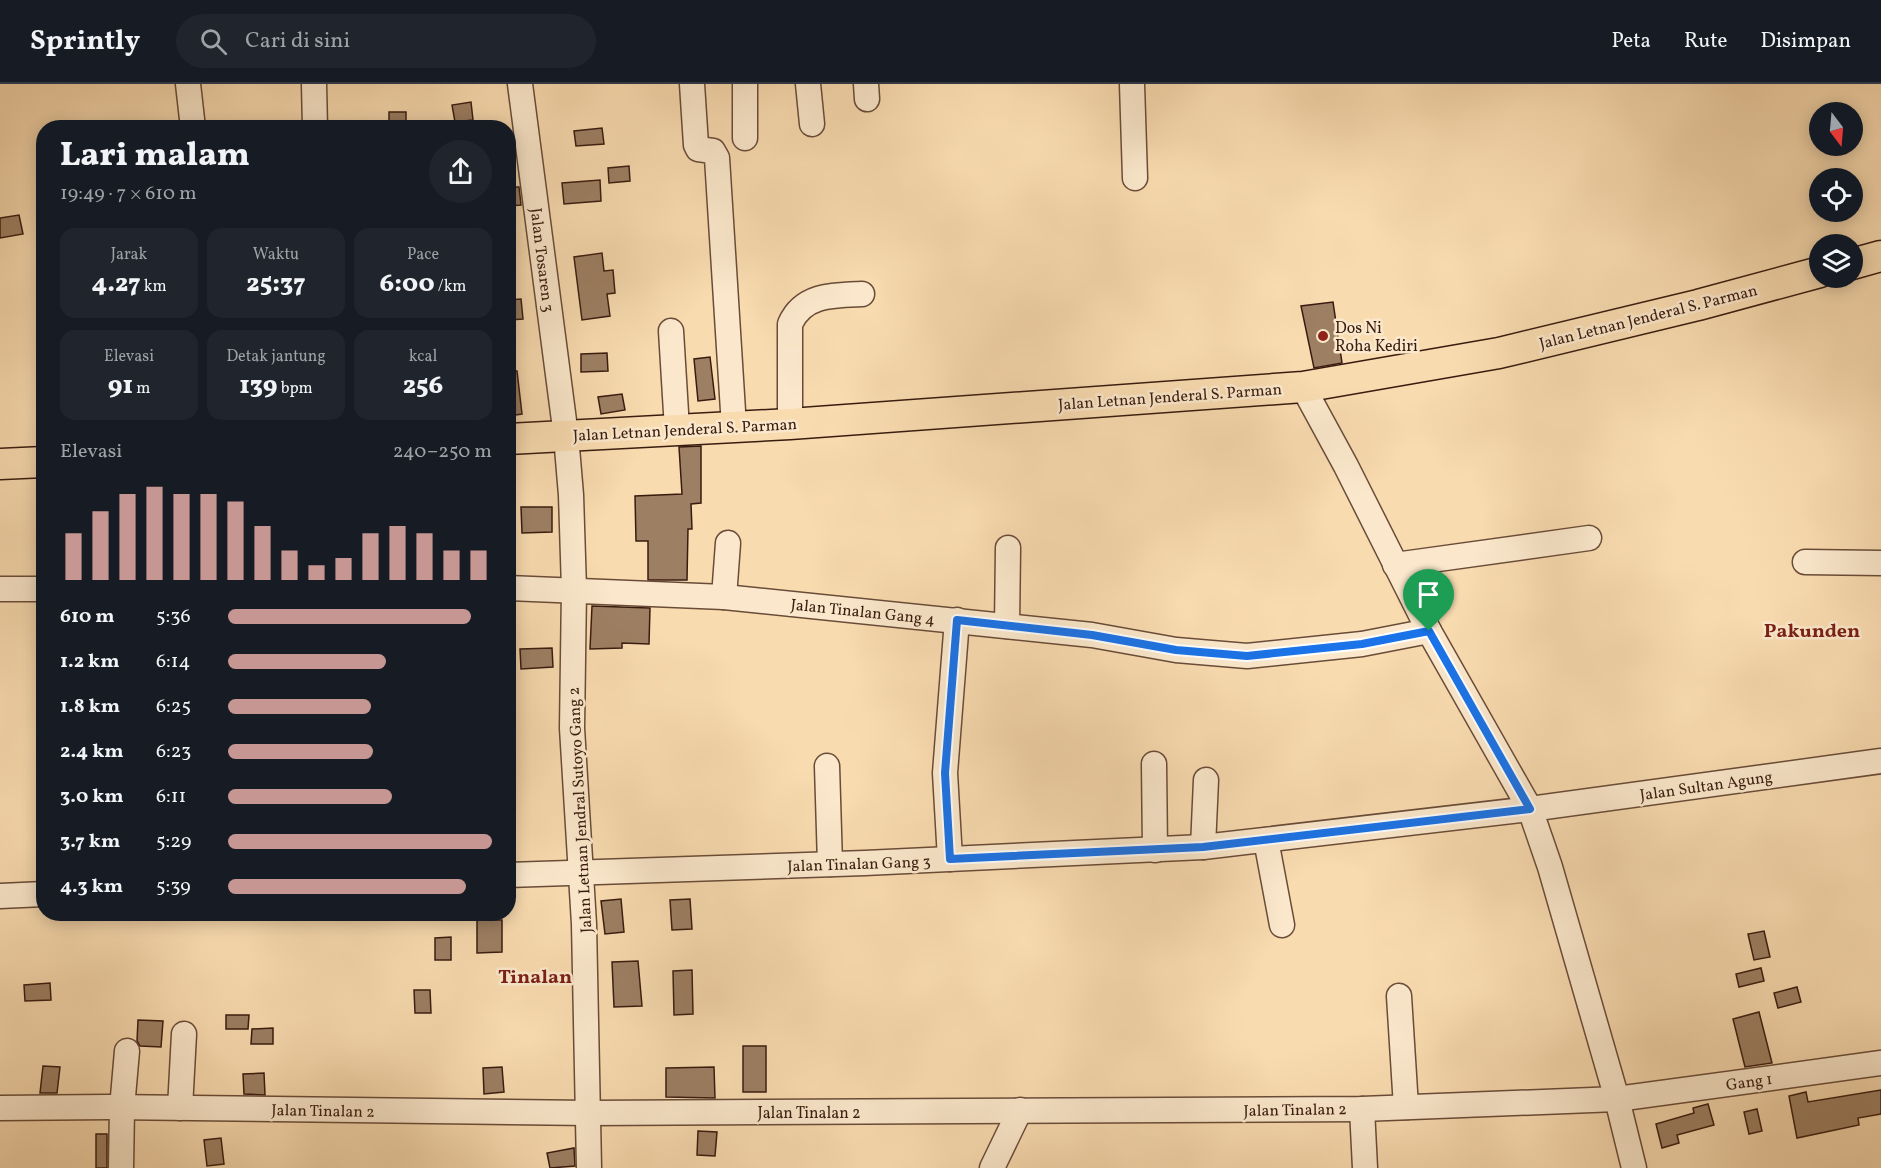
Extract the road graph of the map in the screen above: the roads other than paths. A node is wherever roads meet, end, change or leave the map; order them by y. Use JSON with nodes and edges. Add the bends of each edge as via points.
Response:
{"nodes":[{"id":1,"x":188,"y":84,"type":"edge"},
{"id":2,"x":314,"y":84,"type":"edge"},
{"id":3,"x":520,"y":84,"type":"edge"},
{"id":4,"x":692,"y":84,"type":"edge"},
{"id":5,"x":745,"y":84,"type":"edge"},
{"id":6,"x":808,"y":84,"type":"edge"},
{"id":7,"x":1132,"y":84,"type":"edge"},
{"id":8,"x":192,"y":120,"type":"edge"},
{"id":9,"x":315,"y":120,"type":"edge"},
{"id":10,"x":812,"y":124,"type":"dead end"},
{"id":11,"x":746,"y":138,"type":"dead end"},
{"id":12,"x":1135,"y":178,"type":"dead end"},
{"id":13,"x":1881,"y":256,"type":"edge"},
{"id":14,"x":1863,"y":261,"type":"edge"},
{"id":15,"x":1809,"y":275,"type":"edge"},
{"id":16,"x":862,"y":294,"type":"dead end"},
{"id":17,"x":671,"y":331,"type":"dead end"},
{"id":18,"x":1303,"y":387,"type":"junction"},
{"id":19,"x":790,"y":424,"type":"junction"},
{"id":20,"x":734,"y":426,"type":"junction"},
{"id":21,"x":677,"y":429,"type":"junction"},
{"id":22,"x":566,"y":436,"type":"junction"},
{"id":23,"x":516,"y":439,"type":"edge"},
{"id":24,"x":36,"y":462,"type":"edge"},
{"id":25,"x":0,"y":464,"type":"edge"},
{"id":26,"x":1589,"y":538,"type":"dead end"},
{"id":27,"x":728,"y":543,"type":"dead end"},
{"id":28,"x":1008,"y":548,"type":"dead end"},
{"id":29,"x":1805,"y":562,"type":"dead end"},
{"id":30,"x":1881,"y":563,"type":"edge"},
{"id":31,"x":1395,"y":565,"type":"junction"},
{"id":32,"x":516,"y":588,"type":"edge"},
{"id":33,"x":0,"y":589,"type":"edge"},
{"id":34,"x":36,"y":589,"type":"edge"},
{"id":35,"x":574,"y":589,"type":"junction"},
{"id":36,"x":724,"y":597,"type":"junction"},
{"id":37,"x":957,"y":620,"type":"junction"},
{"id":38,"x":1007,"y":626,"type":"junction"},
{"id":39,"x":1429,"y":631,"type":"junction"},
{"id":40,"x":1881,"y":761,"type":"edge"},
{"id":41,"x":1154,"y":764,"type":"dead end"},
{"id":42,"x":827,"y":766,"type":"dead end"},
{"id":43,"x":1206,"y":780,"type":"dead end"},
{"id":44,"x":1530,"y":809,"type":"junction"},
{"id":45,"x":1266,"y":840,"type":"junction"},
{"id":46,"x":1203,"y":847,"type":"junction"},
{"id":47,"x":1155,"y":850,"type":"junction"},
{"id":48,"x":950,"y":859,"type":"junction"},
{"id":49,"x":830,"y":864,"type":"junction"},
{"id":50,"x":580,"y":872,"type":"junction"},
{"id":51,"x":516,"y":875,"type":"edge"},
{"id":52,"x":36,"y":894,"type":"edge"},
{"id":53,"x":0,"y":896,"type":"edge"},
{"id":54,"x":1282,"y":926,"type":"dead end"},
{"id":55,"x":1400,"y":996,"type":"dead end"},
{"id":56,"x":184,"y":1034,"type":"dead end"},
{"id":57,"x":127,"y":1052,"type":"dead end"},
{"id":58,"x":1881,"y":1063,"type":"edge"},
{"id":59,"x":1617,"y":1099,"type":"junction"},
{"id":60,"x":1406,"y":1107,"type":"junction"},
{"id":61,"x":0,"y":1108,"type":"edge"},
{"id":62,"x":122,"y":1108,"type":"junction"},
{"id":63,"x":180,"y":1108,"type":"junction"},
{"id":64,"x":1362,"y":1108,"type":"junction"},
{"id":65,"x":1020,"y":1110,"type":"junction"},
{"id":66,"x":589,"y":1113,"type":"junction"},
{"id":67,"x":121,"y":1168,"type":"edge"},
{"id":68,"x":589,"y":1168,"type":"edge"},
{"id":69,"x":992,"y":1168,"type":"edge"},
{"id":70,"x":1365,"y":1168,"type":"edge"},
{"id":71,"x":1634,"y":1168,"type":"edge"}],
"edges":[{"from":1,"to":8,"type":"street"},
{"from":2,"to":9,"type":"street"},
{"from":3,"to":22,"type":"street","name":"Jalan Tosaren 3"},
{"from":4,"to":20,"type":"street","via":[[696,145],[698,149],[713,151],[717,158]]},
{"from":5,"to":11,"type":"street"},
{"from":6,"to":10,"type":"street"},
{"from":7,"to":12,"type":"street"},
{"from":13,"to":14,"type":"main road"},
{"from":15,"to":18,"type":"main road","name":"Jalan Letnan Jenderal S. Parman","via":[[1498,352]]},
{"from":16,"to":19,"type":"street","via":[[825,296],[795,312],[790,324]]},
{"from":17,"to":21,"type":"street"},
{"from":18,"to":19,"type":"main road","name":"Jalan Letnan Jenderal S. Parman"},
{"from":18,"to":31,"type":"street"},
{"from":19,"to":20,"type":"main road","name":"Jalan Letnan Jenderal S. Parman"},
{"from":20,"to":21,"type":"main road","name":"Jalan Letnan Jenderal S. Parman"},
{"from":21,"to":22,"type":"main road","name":"Jalan Letnan Jenderal S. Parman"},
{"from":22,"to":23,"type":"main road","name":"Jalan Letnan Jenderal S. Parman"},
{"from":22,"to":35,"type":"street","name":"Jalan Letnan Jendral Sutoyo Gang 2"},
{"from":24,"to":25,"type":"main road"},
{"from":26,"to":31,"type":"street"},
{"from":27,"to":36,"type":"street"},
{"from":28,"to":38,"type":"street"},
{"from":29,"to":30,"type":"street"},
{"from":31,"to":39,"type":"street"},
{"from":32,"to":35,"type":"street","name":"Jalan Tinalan Gang 4"},
{"from":33,"to":34,"type":"street"},
{"from":35,"to":36,"type":"street","name":"Jalan Tinalan Gang 4"},
{"from":35,"to":50,"type":"street","name":"Jalan Letnan Jendral Sutoyo Gang 2","via":[[572,729]]},
{"from":36,"to":37,"type":"street","name":"Jalan Tinalan Gang 4"},
{"from":37,"to":38,"type":"street","name":"Jalan Tinalan Gang 4"},
{"from":37,"to":48,"type":"street","via":[[945,773]]},
{"from":38,"to":39,"type":"street","name":"Jalan Tinalan Gang 4","via":[[1247,656],[1362,644]]},
{"from":39,"to":44,"type":"street"},
{"from":40,"to":44,"type":"street","name":"Jalan Sultan Agung"},
{"from":41,"to":47,"type":"street"},
{"from":42,"to":49,"type":"street"},
{"from":43,"to":46,"type":"street"},
{"from":44,"to":45,"type":"street","name":"Jalan Tinalan Gang 3"},
{"from":44,"to":59,"type":"street"},
{"from":45,"to":46,"type":"street","name":"Jalan Tinalan Gang 3"},
{"from":45,"to":54,"type":"street"},
{"from":46,"to":47,"type":"street","name":"Jalan Tinalan Gang 3"},
{"from":47,"to":48,"type":"street","name":"Jalan Tinalan Gang 3"},
{"from":48,"to":49,"type":"street","name":"Jalan Tinalan Gang 3"},
{"from":49,"to":50,"type":"street","name":"Jalan Tinalan Gang 3"},
{"from":50,"to":51,"type":"street","name":"Jalan Tinalan Gang 3"},
{"from":50,"to":66,"type":"street","name":"Jalan Letnan Jendral Sutoyo Gang 2"},
{"from":52,"to":53,"type":"street"},
{"from":55,"to":60,"type":"street"},
{"from":56,"to":63,"type":"street"},
{"from":57,"to":62,"type":"street"},
{"from":58,"to":59,"type":"street","name":"Gang 1"},
{"from":59,"to":60,"type":"street","name":"Jalan Tinalan 2"},
{"from":59,"to":71,"type":"street"},
{"from":60,"to":64,"type":"street","name":"Jalan Tinalan 2"},
{"from":61,"to":62,"type":"street","name":"Jalan Tinalan 2"},
{"from":62,"to":63,"type":"street","name":"Jalan Tinalan 2"},
{"from":62,"to":67,"type":"street"},
{"from":63,"to":66,"type":"street","name":"Jalan Tinalan 2"},
{"from":64,"to":65,"type":"street","name":"Jalan Tinalan 2"},
{"from":64,"to":70,"type":"street"},
{"from":65,"to":66,"type":"street","name":"Jalan Tinalan 2"},
{"from":65,"to":69,"type":"street"},
{"from":66,"to":68,"type":"street","name":"Jalan Letnan Jendral Sutoyo Gang 2"}]}
